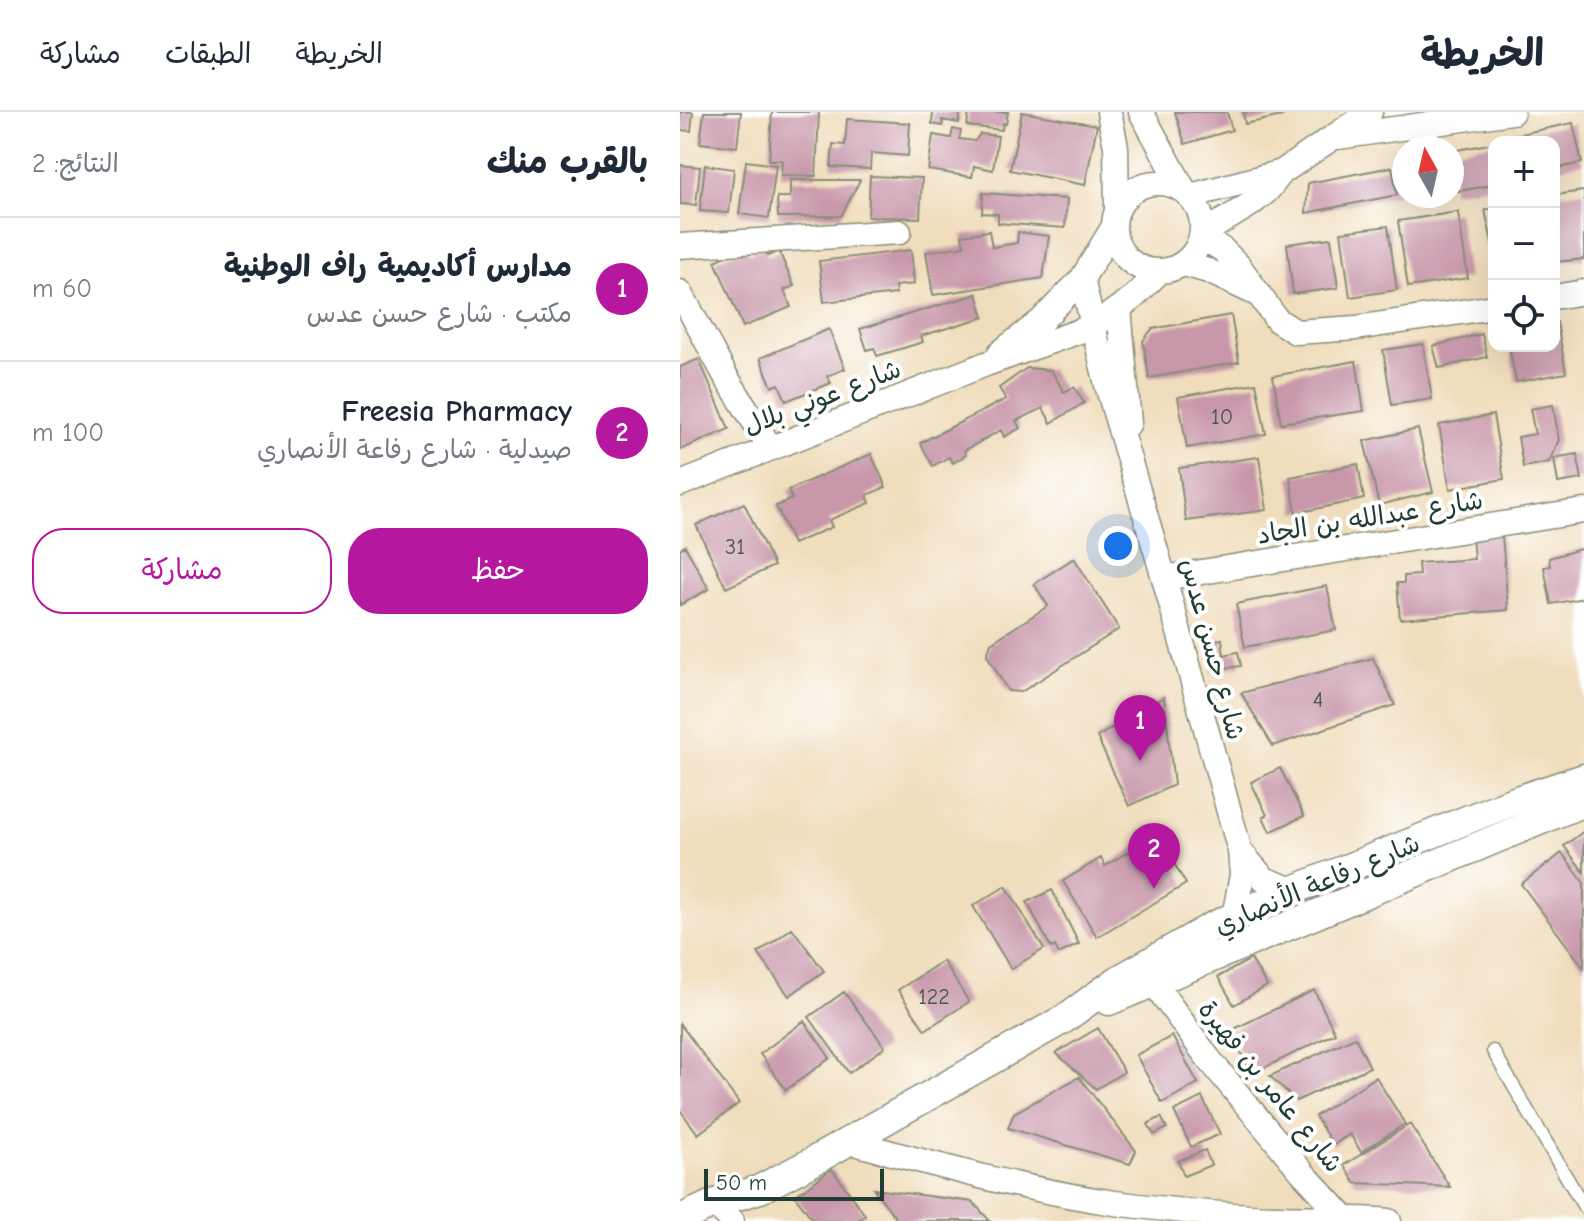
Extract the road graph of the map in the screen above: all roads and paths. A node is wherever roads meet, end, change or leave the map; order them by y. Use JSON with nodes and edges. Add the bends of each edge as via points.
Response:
{"nodes":[{"id":1,"x":1109,"y":112,"type":"edge"},
{"id":2,"x":1141,"y":112,"type":"edge"},
{"id":3,"x":1370,"y":112,"type":"edge"},
{"id":4,"x":1512,"y":112,"type":"edge"},
{"id":5,"x":1336,"y":137,"type":"junction"},
{"id":6,"x":1282,"y":172,"type":"junction"},
{"id":7,"x":1187,"y":193,"type":"junction"},
{"id":8,"x":1116,"y":218,"type":"junction"},
{"id":9,"x":899,"y":232,"type":"dead end"},
{"id":10,"x":1202,"y":235,"type":"junction"},
{"id":11,"x":680,"y":246,"type":"edge"},
{"id":12,"x":1184,"y":264,"type":"junction"},
{"id":13,"x":1159,"y":272,"type":"junction"},
{"id":14,"x":1082,"y":279,"type":"junction"},
{"id":15,"x":680,"y":292,"type":"edge"},
{"id":16,"x":1584,"y":292,"type":"edge"},
{"id":17,"x":1257,"y":294,"type":"junction"},
{"id":18,"x":1560,"y":296,"type":"edge"},
{"id":19,"x":1119,"y":308,"type":"junction"},
{"id":20,"x":1488,"y":308,"type":"edge"},
{"id":21,"x":1094,"y":326,"type":"junction"},
{"id":22,"x":986,"y":364,"type":"junction"},
{"id":23,"x":770,"y":447,"type":"junction"},
{"id":24,"x":1131,"y":461,"type":"junction"},
{"id":25,"x":680,"y":484,"type":"edge"},
{"id":26,"x":1584,"y":511,"type":"edge"},
{"id":27,"x":1164,"y":578,"type":"junction"},
{"id":28,"x":1584,"y":778,"type":"edge"},
{"id":29,"x":1584,"y":802,"type":"edge"},
{"id":30,"x":1240,"y":851,"type":"junction"},
{"id":31,"x":1293,"y":890,"type":"junction"},
{"id":32,"x":1234,"y":917,"type":"junction"},
{"id":33,"x":1154,"y":983,"type":"junction"},
{"id":34,"x":1064,"y":1019,"type":"junction"},
{"id":35,"x":1493,"y":1051,"type":"dead end"},
{"id":36,"x":847,"y":1141,"type":"junction"},
{"id":37,"x":1584,"y":1207,"type":"edge"},
{"id":38,"x":725,"y":1216,"type":"edge"},
{"id":39,"x":680,"y":1219,"type":"edge"},
{"id":40,"x":1346,"y":1219,"type":"edge"},
{"id":41,"x":1389,"y":1221,"type":"edge"}],
"edges":[{"from":1,"to":8,"type":"street","via":[[1116,147]]},
{"from":2,"to":7,"type":"street"},
{"from":3,"to":5,"type":"street"},
{"from":4,"to":5,"type":"street"},
{"from":5,"to":6,"type":"street"},
{"from":6,"to":7,"type":"street"},
{"from":6,"to":10,"type":"street","via":[[1251,204]]},
{"from":7,"to":8,"type":"street","via":[[1166,183],[1146,184],[1129,194]]},
{"from":7,"to":10,"type":"street","via":[[1201,213]]},
{"from":8,"to":13,"type":"street","via":[[1119,249],[1127,259]]},
{"from":8,"to":14,"type":"street","name":"شارع عوني بلال"},
{"from":9,"to":11,"type":"street"},
{"from":10,"to":12,"type":"street"},
{"from":10,"to":17,"type":"street","via":[[1239,266]]},
{"from":12,"to":13,"type":"street"},
{"from":12,"to":17,"type":"street"},
{"from":13,"to":19,"type":"street","name":"شارع عوني بلال"},
{"from":14,"to":21,"type":"street","name":"شارع حسن عدس"},
{"from":14,"to":22,"type":"street","name":"شارع عوني بلال","via":[[1041,321]]},
{"from":15,"to":23,"type":"street"},
{"from":16,"to":18,"type":"street"},
{"from":17,"to":20,"type":"street","via":[[1277,320],[1305,333]]},
{"from":19,"to":21,"type":"street","name":"شارع عوني بلال"},
{"from":19,"to":24,"type":"street","name":"شارع حسن عدس"},
{"from":21,"to":22,"type":"street","name":"شارع عوني بلال"},
{"from":21,"to":24,"type":"street","name":"شارع حسن عدس"},
{"from":22,"to":23,"type":"street","name":"شارع عوني بلال"},
{"from":23,"to":25,"type":"street","name":"شارع عوني بلال"},
{"from":24,"to":27,"type":"street","name":"شارع حسن عدس"},
{"from":26,"to":27,"type":"street","name":"شارع عبدالله بن الجاد"},
{"from":27,"to":30,"type":"street","name":"شارع حسن عدس"},
{"from":28,"to":31,"type":"street","name":"شارع رفاعة الأنصاري"},
{"from":29,"to":33,"type":"street","name":"شارع رفاعة الأنصاري"},
{"from":30,"to":31,"type":"street","name":"شارع حسن عدس","via":[[1264,879]]},
{"from":30,"to":32,"type":"street","name":"شارع حسن عدس","via":[[1241,893]]},
{"from":31,"to":32,"type":"street","name":"شارع رفاعة الأنصاري"},
{"from":32,"to":34,"type":"street","name":"شارع رفاعة الأنصاري","via":[[1140,966]]},
{"from":33,"to":34,"type":"street","name":"شارع رفاعة الأنصاري"},
{"from":33,"to":40,"type":"street","name":"شارع عامر بن فهيرة","via":[[1208,1058]]},
{"from":34,"to":36,"type":"street","name":"شارع رفاعة الأنصاري"},
{"from":35,"to":37,"type":"lane"},
{"from":36,"to":38,"type":"street","name":"شارع رفاعة الأنصاري","via":[[760,1189]]},
{"from":36,"to":40,"type":"street","via":[[1030,1188],[1115,1203]]},
{"from":38,"to":39,"type":"street","name":"شارع رفاعة الأنصاري"},
{"from":40,"to":41,"type":"street"}]}
